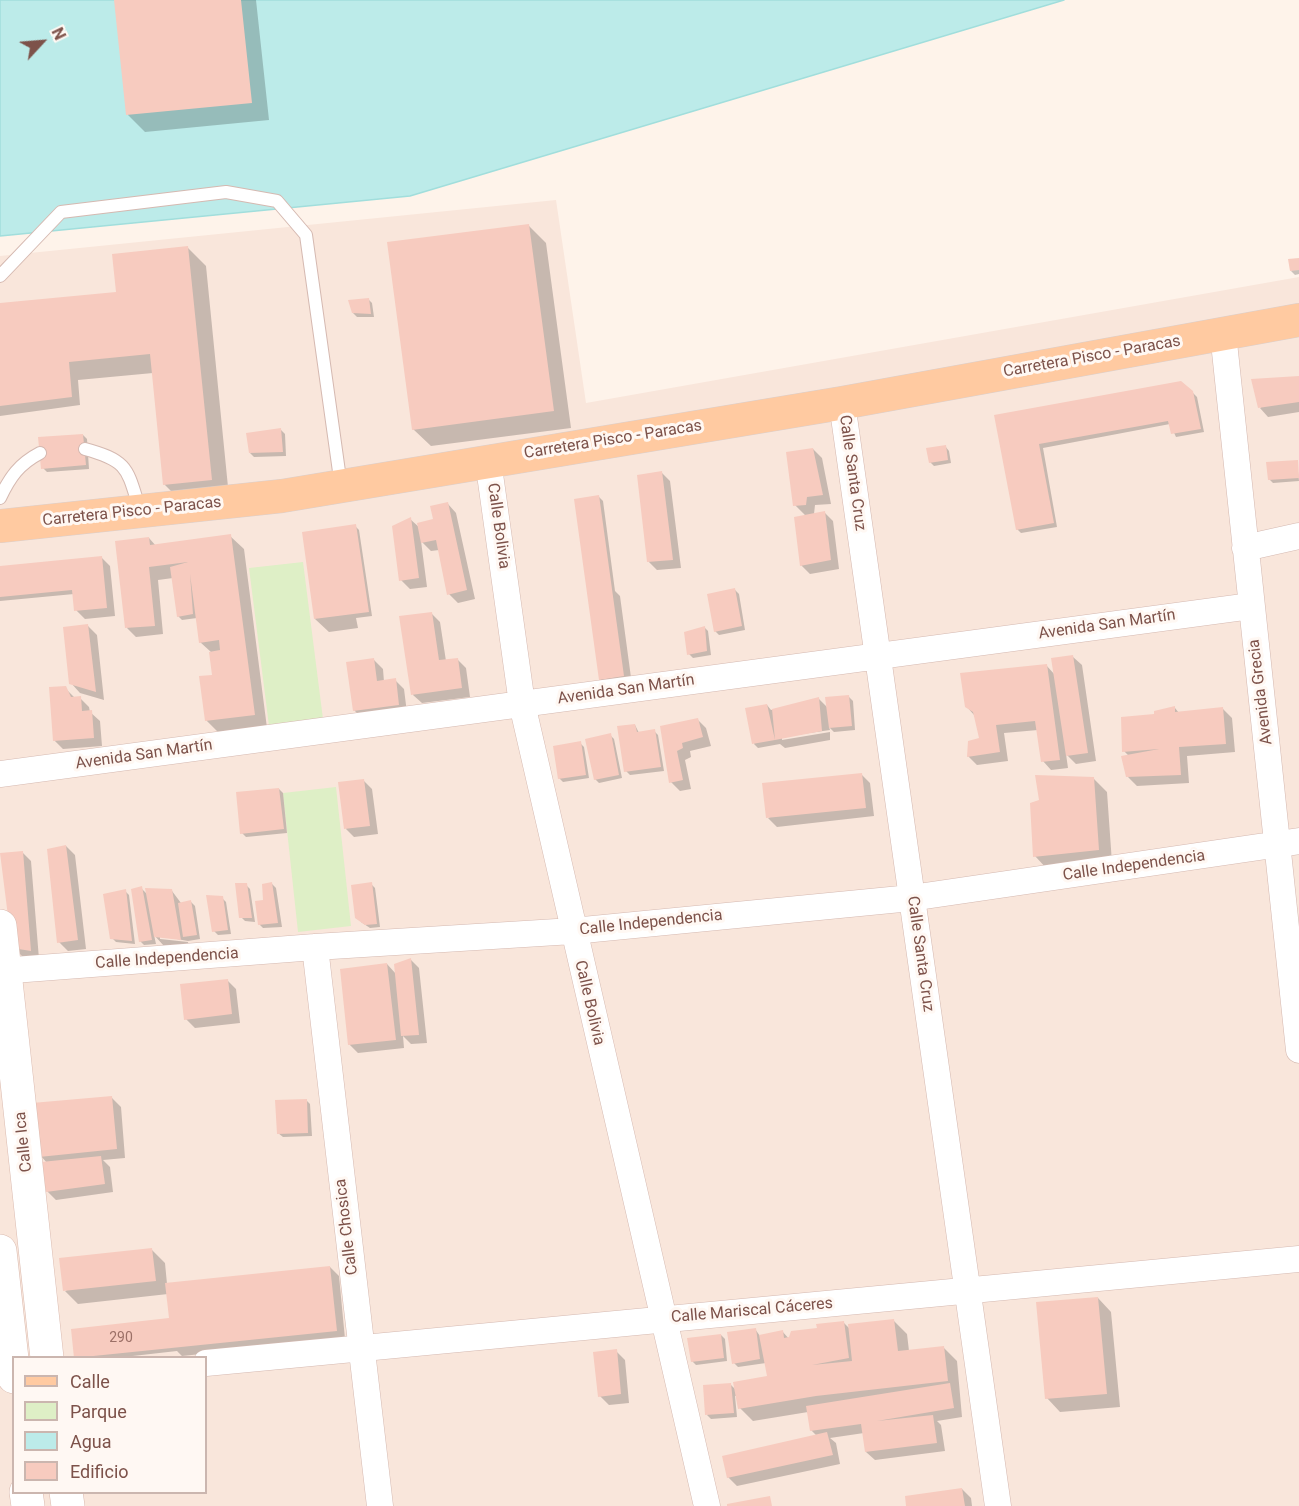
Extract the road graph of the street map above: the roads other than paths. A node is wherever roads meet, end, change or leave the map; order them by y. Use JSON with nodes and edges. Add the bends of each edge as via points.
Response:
{"nodes":[{"id":1,"x":0,"y":276,"type":"edge"},
{"id":2,"x":1299,"y":320,"type":"edge"},
{"id":3,"x":1223,"y":333,"type":"junction"},
{"id":4,"x":842,"y":403,"type":"junction"},
{"id":5,"x":84,"y":449,"type":"dead end"},
{"id":6,"x":40,"y":453,"type":"dead end"},
{"id":7,"x":488,"y":460,"type":"junction"},
{"id":8,"x":341,"y":486,"type":"junction"},
{"id":9,"x":0,"y":498,"type":"edge"},
{"id":10,"x":140,"y":511,"type":"junction"},
{"id":11,"x":0,"y":526,"type":"edge"},
{"id":12,"x":1299,"y":536,"type":"edge"},
{"id":13,"x":1245,"y":548,"type":"junction"},
{"id":14,"x":1251,"y":606,"type":"junction"},
{"id":15,"x":878,"y":656,"type":"junction"},
{"id":16,"x":522,"y":704,"type":"junction"},
{"id":17,"x":0,"y":774,"type":"edge"},
{"id":18,"x":1289,"y":843,"type":"edge"},
{"id":19,"x":912,"y":898,"type":"junction"},
{"id":20,"x":0,"y":926,"type":"edge"},
{"id":21,"x":573,"y":931,"type":"junction"},
{"id":22,"x":315,"y":947,"type":"junction"},
{"id":23,"x":3,"y":971,"type":"edge"},
{"id":24,"x":1299,"y":1050,"type":"edge"},
{"id":25,"x":0,"y":1251,"type":"edge"},
{"id":26,"x":1299,"y":1259,"type":"edge"},
{"id":27,"x":968,"y":1291,"type":"junction"},
{"id":28,"x":662,"y":1320,"type":"junction"},
{"id":29,"x":361,"y":1348,"type":"junction"},
{"id":30,"x":47,"y":1356,"type":"edge"},
{"id":31,"x":12,"y":1359,"type":"edge"},
{"id":32,"x":207,"y":1363,"type":"edge"},
{"id":33,"x":380,"y":1506,"type":"edge"},
{"id":34,"x":707,"y":1506,"type":"edge"},
{"id":35,"x":998,"y":1506,"type":"edge"}],
"edges":[{"from":1,"to":8,"type":"lane","via":[[61,212],[226,192],[277,201],[306,235]]},
{"from":2,"to":3,"type":"main road","name":"Carretera Pisco - Paracas"},
{"from":3,"to":4,"type":"main road","name":"Carretera Pisco - Paracas"},
{"from":3,"to":13,"type":"street","name":"Avenida Grecia"},
{"from":4,"to":7,"type":"main road","name":"Carretera Pisco - Paracas"},
{"from":4,"to":15,"type":"street","name":"Calle Santa Cruz"},
{"from":5,"to":10,"type":"lane","via":[[108,455],[127,470]]},
{"from":6,"to":9,"type":"lane","via":[[12,474]]},
{"from":7,"to":8,"type":"main road","name":"Carretera Pisco - Paracas"},
{"from":7,"to":16,"type":"street","name":"Calle Bolivia"},
{"from":8,"to":10,"type":"main road","name":"Carretera Pisco - Paracas"},
{"from":10,"to":11,"type":"main road","name":"Carretera Pisco - Paracas"},
{"from":12,"to":13,"type":"street"},
{"from":13,"to":14,"type":"street","name":"Avenida Grecia"},
{"from":14,"to":15,"type":"street","name":"Avenida San Martín"},
{"from":14,"to":18,"type":"street","name":"Avenida Grecia"},
{"from":15,"to":16,"type":"street","name":"Avenida San Martín"},
{"from":15,"to":19,"type":"street","name":"Calle Santa Cruz"},
{"from":16,"to":17,"type":"street","name":"Avenida San Martín"},
{"from":16,"to":21,"type":"street","name":"Calle Bolivia"},
{"from":18,"to":19,"type":"street","name":"Calle Independencia"},
{"from":18,"to":24,"type":"street","name":"Avenida Grecia"},
{"from":19,"to":21,"type":"street","name":"Calle Independencia"},
{"from":19,"to":27,"type":"street","name":"Calle Santa Cruz"},
{"from":20,"to":23,"type":"street","name":"Calle Ica"},
{"from":21,"to":22,"type":"street","name":"Calle Independencia"},
{"from":21,"to":28,"type":"street","name":"Calle Bolivia"},
{"from":22,"to":23,"type":"street","name":"Calle Independencia"},
{"from":22,"to":29,"type":"street","name":"Calle Chosica"},
{"from":23,"to":30,"type":"street","name":"Calle Ica"},
{"from":25,"to":31,"type":"street"},
{"from":26,"to":27,"type":"street","name":"Calle Mariscal Cáceres"},
{"from":27,"to":28,"type":"street","name":"Calle Mariscal Cáceres"},
{"from":27,"to":35,"type":"street","name":"Calle Santa Cruz"},
{"from":28,"to":29,"type":"street","name":"Calle Mariscal Cáceres"},
{"from":28,"to":34,"type":"street","name":"Calle Bolivia"},
{"from":29,"to":32,"type":"street","name":"Calle Mariscal Cáceres"},
{"from":29,"to":33,"type":"street","name":"Calle Chosica"}]}
